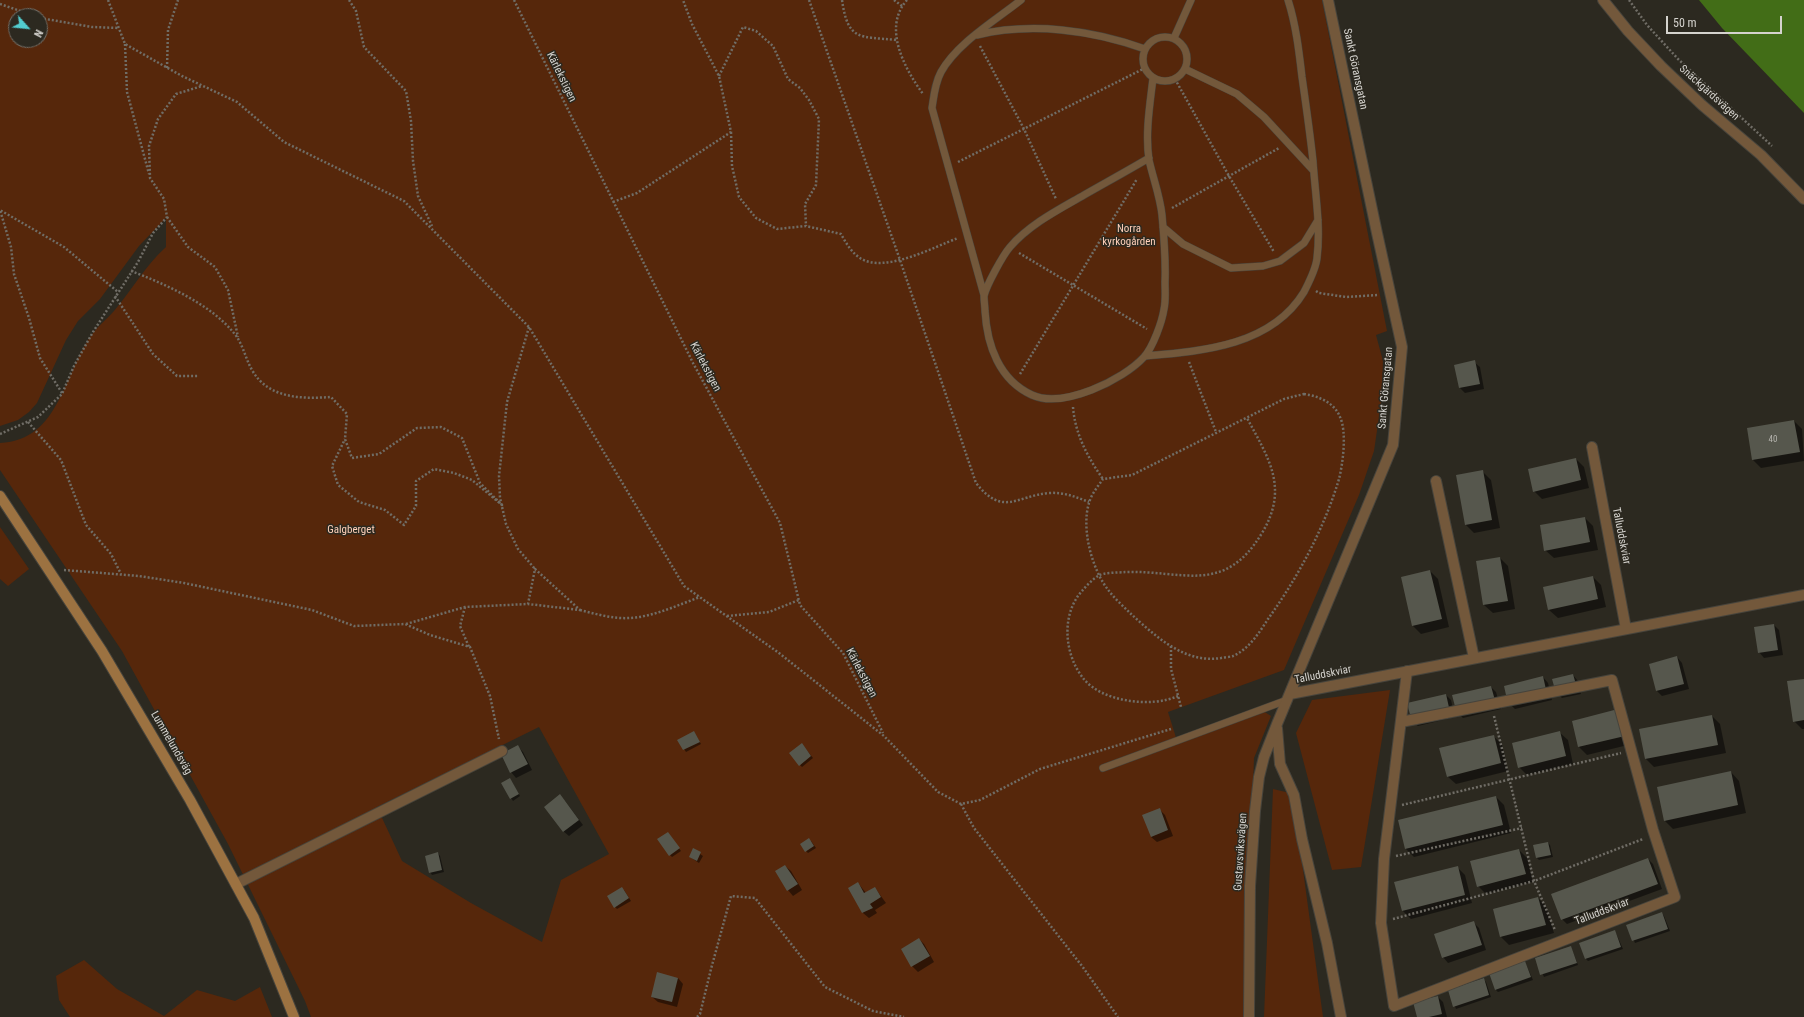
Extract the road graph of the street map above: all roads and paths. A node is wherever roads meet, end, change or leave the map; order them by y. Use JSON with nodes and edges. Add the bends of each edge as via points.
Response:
{"nodes":[{"id":1,"x":108,"y":0,"type":"edge"},
{"id":2,"x":178,"y":0,"type":"edge"},
{"id":3,"x":349,"y":0,"type":"edge"},
{"id":4,"x":514,"y":0,"type":"edge"},
{"id":5,"x":682,"y":0,"type":"edge"},
{"id":6,"x":809,"y":0,"type":"edge"},
{"id":7,"x":842,"y":0,"type":"edge"},
{"id":8,"x":894,"y":0,"type":"edge"},
{"id":9,"x":907,"y":0,"type":"edge"},
{"id":10,"x":1021,"y":0,"type":"edge"},
{"id":11,"x":1191,"y":0,"type":"edge"},
{"id":12,"x":1288,"y":0,"type":"edge"},
{"id":13,"x":1328,"y":0,"type":"edge"},
{"id":14,"x":1603,"y":0,"type":"edge"},
{"id":15,"x":1629,"y":0,"type":"edge"},
{"id":16,"x":0,"y":4,"type":"edge"},
{"id":17,"x":902,"y":6,"type":"junction"},
{"id":18,"x":12,"y":8,"type":"edge"},
{"id":19,"x":48,"y":19,"type":"edge"},
{"id":20,"x":119,"y":28,"type":"junction"},
{"id":21,"x":975,"y":36,"type":"junction"},
{"id":22,"x":1174,"y":38,"type":"junction"},
{"id":23,"x":896,"y":40,"type":"junction"},
{"id":24,"x":125,"y":44,"type":"junction"},
{"id":25,"x":1145,"y":49,"type":"junction"},
{"id":26,"x":167,"y":68,"type":"junction"},
{"id":27,"x":1145,"y":68,"type":"junction"},
{"id":28,"x":1186,"y":69,"type":"junction"},
{"id":29,"x":719,"y":76,"type":"junction"},
{"id":30,"x":1153,"y":78,"type":"junction"},
{"id":31,"x":1175,"y":79,"type":"junction"},
{"id":32,"x":203,"y":86,"type":"junction"},
{"id":33,"x":932,"y":108,"type":"junction"},
{"id":34,"x":1024,"y":129,"type":"junction"},
{"id":35,"x":730,"y":132,"type":"junction"},
{"id":36,"x":1288,"y":142,"type":"junction"},
{"id":37,"x":1774,"y":148,"type":"dead end"},
{"id":38,"x":1149,"y":158,"type":"junction"},
{"id":39,"x":949,"y":167,"type":"junction"},
{"id":40,"x":1313,"y":170,"type":"junction"},
{"id":41,"x":1228,"y":176,"type":"junction"},
{"id":42,"x":150,"y":178,"type":"junction"},
{"id":43,"x":1137,"y":178,"type":"dead end"},
{"id":44,"x":1804,"y":199,"type":"edge"},
{"id":45,"x":613,"y":202,"type":"junction"},
{"id":46,"x":1061,"y":208,"type":"junction"},
{"id":47,"x":0,"y":210,"type":"edge"},
{"id":48,"x":1162,"y":214,"type":"junction"},
{"id":49,"x":166,"y":217,"type":"junction"},
{"id":50,"x":1318,"y":220,"type":"junction"},
{"id":51,"x":806,"y":226,"type":"junction"},
{"id":52,"x":1162,"y":227,"type":"junction"},
{"id":53,"x":432,"y":228,"type":"junction"},
{"id":54,"x":967,"y":234,"type":"junction"},
{"id":55,"x":1010,"y":248,"type":"junction"},
{"id":56,"x":900,"y":260,"type":"junction"},
{"id":57,"x":1280,"y":261,"type":"junction"},
{"id":58,"x":131,"y":272,"type":"junction"},
{"id":59,"x":1308,"y":284,"type":"junction"},
{"id":60,"x":1073,"y":285,"type":"junction"},
{"id":61,"x":118,"y":292,"type":"junction"},
{"id":62,"x":1390,"y":293,"type":"junction"},
{"id":63,"x":984,"y":295,"type":"junction"},
{"id":64,"x":115,"y":296,"type":"junction"},
{"id":65,"x":529,"y":327,"type":"junction"},
{"id":66,"x":1156,"y":334,"type":"junction"},
{"id":67,"x":238,"y":338,"type":"junction"},
{"id":68,"x":1186,"y":352,"type":"junction"},
{"id":69,"x":1145,"y":356,"type":"junction"},
{"id":70,"x":199,"y":376,"type":"dead end"},
{"id":71,"x":1014,"y":384,"type":"junction"},
{"id":72,"x":62,"y":394,"type":"junction"},
{"id":73,"x":1072,"y":396,"type":"junction"},
{"id":74,"x":1248,"y":418,"type":"junction"},
{"id":75,"x":28,"y":422,"type":"junction"},
{"id":76,"x":1216,"y":432,"type":"junction"},
{"id":77,"x":0,"y":434,"type":"edge"},
{"id":78,"x":345,"y":439,"type":"junction"},
{"id":79,"x":1592,"y":447,"type":"dead end"},
{"id":80,"x":1103,"y":479,"type":"junction"},
{"id":81,"x":1436,"y":481,"type":"dead end"},
{"id":82,"x":0,"y":496,"type":"edge"},
{"id":83,"x":1089,"y":502,"type":"junction"},
{"id":84,"x":502,"y":505,"type":"junction"},
{"id":85,"x":535,"y":569,"type":"junction"},
{"id":86,"x":60,"y":570,"type":"dead end"},
{"id":87,"x":122,"y":574,"type":"junction"},
{"id":88,"x":1098,"y":576,"type":"junction"},
{"id":89,"x":1804,"y":595,"type":"edge"},
{"id":90,"x":701,"y":597,"type":"junction"},
{"id":91,"x":799,"y":600,"type":"junction"},
{"id":92,"x":528,"y":604,"type":"junction"},
{"id":93,"x":465,"y":607,"type":"junction"},
{"id":94,"x":580,"y":610,"type":"junction"},
{"id":95,"x":726,"y":616,"type":"junction"},
{"id":96,"x":405,"y":624,"type":"junction"},
{"id":97,"x":1626,"y":629,"type":"junction"},
{"id":98,"x":1171,"y":646,"type":"junction"},
{"id":99,"x":470,"y":647,"type":"junction"},
{"id":100,"x":1474,"y":658,"type":"junction"},
{"id":101,"x":1407,"y":671,"type":"junction"},
{"id":102,"x":1178,"y":696,"type":"junction"},
{"id":103,"x":1288,"y":697,"type":"junction"},
{"id":104,"x":1491,"y":704,"type":"junction"},
{"id":105,"x":1181,"y":707,"type":"dead end"},
{"id":106,"x":1401,"y":722,"type":"junction"},
{"id":107,"x":1277,"y":724,"type":"junction"},
{"id":108,"x":1173,"y":729,"type":"dead end"},
{"id":109,"x":884,"y":736,"type":"junction"},
{"id":110,"x":502,"y":751,"type":"joint"},
{"id":111,"x":1631,"y":751,"type":"junction"},
{"id":112,"x":1103,"y":768,"type":"dead end"},
{"id":113,"x":1510,"y":780,"type":"junction"},
{"id":114,"x":961,"y":804,"type":"junction"},
{"id":115,"x":1390,"y":808,"type":"junction"},
{"id":116,"x":1522,"y":828,"type":"junction"},
{"id":117,"x":1655,"y":834,"type":"junction"},
{"id":118,"x":1384,"y":859,"type":"junction"},
{"id":119,"x":1534,"y":881,"type":"junction"},
{"id":120,"x":236,"y":884,"type":"junction"},
{"id":121,"x":1381,"y":923,"type":"junction"},
{"id":122,"x":1560,"y":942,"type":"junction"},
{"id":123,"x":294,"y":1017,"type":"edge"},
{"id":124,"x":698,"y":1017,"type":"edge"},
{"id":125,"x":904,"y":1017,"type":"edge"},
{"id":126,"x":1118,"y":1017,"type":"edge"},
{"id":127,"x":1249,"y":1017,"type":"edge"},
{"id":128,"x":1341,"y":1017,"type":"edge"}],
"edges":[{"from":1,"to":20,"type":"path"},
{"from":2,"to":26,"type":"path","via":[[168,30]]},
{"from":3,"to":53,"type":"path","via":[[356,11],[364,47],[406,91],[418,196]]},
{"from":4,"to":45,"type":"path","name":"Kärlekstigen"},
{"from":5,"to":29,"type":"path"},
{"from":6,"to":56,"type":"path"},
{"from":7,"to":23,"type":"path","via":[[844,17],[851,30],[860,36]]},
{"from":8,"to":17,"type":"path"},
{"from":9,"to":17,"type":"path"},
{"from":10,"to":21,"type":"lane"},
{"from":11,"to":22,"type":"lane"},
{"from":12,"to":40,"type":"lane","via":[[1294,21]]},
{"from":13,"to":62,"type":"street","name":"Sankt Göransgatan"},
{"from":14,"to":44,"type":"street","name":"Snäckgärdsvägen","via":[[1661,66],[1760,154]]},
{"from":15,"to":37,"type":"path","via":[[1647,25],[1678,59]]},
{"from":16,"to":18,"type":"path"},
{"from":17,"to":23,"type":"path"},
{"from":19,"to":20,"type":"path","via":[[92,27]]},
{"from":20,"to":24,"type":"path"},
{"from":21,"to":25,"type":"lane","via":[[1000,30],[1036,28],[1085,33]]},
{"from":21,"to":33,"type":"lane","via":[[954,54],[941,72]]},
{"from":21,"to":34,"type":"path"},
{"from":22,"to":25,"type":"lane","via":[[1154,39]]},
{"from":22,"to":28,"type":"lane","via":[[1185,48],[1188,62]]},
{"from":23,"to":33,"type":"path","via":[[915,83]]},
{"from":24,"to":26,"type":"path"},
{"from":24,"to":42,"type":"path","via":[[127,92]]},
{"from":25,"to":27,"type":"lane"},
{"from":26,"to":32,"type":"path"},
{"from":27,"to":30,"type":"lane"},
{"from":27,"to":34,"type":"path"},
{"from":28,"to":31,"type":"lane"},
{"from":28,"to":36,"type":"lane","via":[[1238,94]]},
{"from":29,"to":35,"type":"path"},
{"from":29,"to":51,"type":"path","via":[[743,27],[756,31],[773,46],[788,79],[800,88],[809,100],[818,118],[819,141],[816,185],[805,204]]},
{"from":30,"to":31,"type":"lane","via":[[1160,81]]},
{"from":30,"to":38,"type":"lane","via":[[1148,127]]},
{"from":31,"to":41,"type":"path"},
{"from":32,"to":42,"type":"path","via":[[176,94],[158,119],[149,146]]},
{"from":32,"to":53,"type":"path","via":[[237,102],[284,142],[404,201]]},
{"from":33,"to":39,"type":"lane"},
{"from":34,"to":39,"type":"path"},
{"from":34,"to":46,"type":"path"},
{"from":35,"to":45,"type":"path","via":[[637,192]]},
{"from":35,"to":51,"type":"path","via":[[732,166],[739,197],[756,218],[777,229]]},
{"from":36,"to":40,"type":"lane"},
{"from":36,"to":41,"type":"path"},
{"from":38,"to":46,"type":"lane"},
{"from":38,"to":48,"type":"lane"},
{"from":39,"to":54,"type":"lane"},
{"from":40,"to":50,"type":"lane"},
{"from":41,"to":48,"type":"path"},
{"from":41,"to":57,"type":"path"},
{"from":42,"to":49,"type":"path","via":[[164,199]]},
{"from":43,"to":60,"type":"path"},
{"from":45,"to":91,"type":"path","name":"Kärlekstigen","via":[[693,363],[780,523]]},
{"from":46,"to":55,"type":"lane","via":[[1028,230]]},
{"from":47,"to":61,"type":"path","via":[[64,247]]},
{"from":47,"to":72,"type":"path","via":[[11,247],[14,274],[40,358]]},
{"from":48,"to":52,"type":"lane"},
{"from":49,"to":58,"type":"path","via":[[153,233]]},
{"from":49,"to":67,"type":"path","via":[[188,247],[215,267],[228,290]]},
{"from":50,"to":57,"type":"lane","via":[[1304,243]]},
{"from":50,"to":59,"type":"lane","via":[[1317,259]]},
{"from":51,"to":56,"type":"path","via":[[841,234],[849,247],[864,260]]},
{"from":52,"to":57,"type":"lane","via":[[1183,244],[1231,268],[1263,266]]},
{"from":52,"to":66,"type":"lane","via":[[1166,273],[1165,308]]},
{"from":53,"to":65,"type":"path"},
{"from":54,"to":56,"type":"path"},
{"from":54,"to":63,"type":"lane"},
{"from":55,"to":60,"type":"path"},
{"from":55,"to":63,"type":"lane"},
{"from":56,"to":83,"type":"path","via":[[976,483],[985,494],[996,501],[1012,502],[1049,493],[1067,494]]},
{"from":58,"to":61,"type":"path"},
{"from":58,"to":67,"type":"path","via":[[154,280],[205,307]]},
{"from":59,"to":62,"type":"path","via":[[1318,294],[1346,297]]},
{"from":59,"to":68,"type":"lane","via":[[1296,305],[1278,321],[1253,336]]},
{"from":60,"to":66,"type":"path"},
{"from":60,"to":71,"type":"path"},
{"from":61,"to":64,"type":"path"},
{"from":62,"to":103,"type":"street","name":"Sankt Göransgatan","via":[[1402,347],[1393,445]]},
{"from":63,"to":71,"type":"lane","via":[[986,325],[992,350],[1002,372]]},
{"from":64,"to":70,"type":"path","via":[[152,354],[177,376]]},
{"from":64,"to":72,"type":"path","via":[[74,366]]},
{"from":65,"to":84,"type":"path","via":[[507,402],[499,476]]},
{"from":65,"to":90,"type":"path","via":[[684,586]]},
{"from":66,"to":69,"type":"lane"},
{"from":67,"to":78,"type":"path","via":[[252,370],[264,384],[283,395],[304,399],[331,397],[347,414]]},
{"from":68,"to":69,"type":"lane"},
{"from":68,"to":76,"type":"path"},
{"from":69,"to":73,"type":"lane","via":[[1106,383]]},
{"from":71,"to":73,"type":"lane","via":[[1033,396],[1050,399]]},
{"from":72,"to":75,"type":"path","via":[[38,417]]},
{"from":73,"to":80,"type":"path","via":[[1074,419],[1088,458]]},
{"from":74,"to":76,"type":"path"},
{"from":74,"to":88,"type":"path","via":[[1275,477],[1274,501],[1268,523],[1242,558],[1227,569],[1200,577],[1146,572]]},
{"from":74,"to":98,"type":"path","via":[[1284,399],[1304,394],[1326,401],[1335,408],[1344,431],[1339,478],[1298,575],[1252,642],[1233,656],[1212,660],[1194,657]]},
{"from":75,"to":77,"type":"path"},
{"from":75,"to":87,"type":"path","via":[[61,460],[86,525],[110,554]]},
{"from":76,"to":80,"type":"path","via":[[1132,475]]},
{"from":78,"to":84,"type":"path","via":[[352,458],[379,454],[417,428],[441,427],[462,438],[480,483]]},
{"from":78,"to":84,"type":"path","via":[[332,466],[338,485],[359,502],[385,510],[404,525],[416,506],[416,481],[434,469],[454,472],[472,480]]},
{"from":79,"to":97,"type":"street","name":"Talluddskviar"},
{"from":80,"to":83,"type":"path"},
{"from":81,"to":100,"type":"street"},
{"from":82,"to":120,"type":"main road","name":"Lummelundsväg","via":[[102,651],[190,800]]},
{"from":83,"to":88,"type":"path","via":[[1088,546]]},
{"from":84,"to":85,"type":"path","via":[[506,524],[518,549]]},
{"from":85,"to":92,"type":"path"},
{"from":85,"to":94,"type":"path"},
{"from":86,"to":87,"type":"path"},
{"from":87,"to":96,"type":"path","via":[[184,583],[312,610],[354,626]]},
{"from":88,"to":98,"type":"path","via":[[1109,592],[1146,627]]},
{"from":88,"to":102,"type":"path","via":[[1081,592],[1069,616],[1068,643],[1083,678],[1099,691],[1137,703],[1170,700]]},
{"from":89,"to":97,"type":"street","name":"Talluddskviar"},
{"from":90,"to":94,"type":"path","via":[[629,618]]},
{"from":90,"to":95,"type":"path"},
{"from":91,"to":95,"type":"path","via":[[769,612]]},
{"from":91,"to":109,"type":"path","name":"Kärlekstigen","via":[[800,605],[843,654]]},
{"from":92,"to":93,"type":"path"},
{"from":92,"to":94,"type":"path"},
{"from":93,"to":96,"type":"path"},
{"from":93,"to":99,"type":"path","via":[[460,626]]},
{"from":95,"to":109,"type":"path"},
{"from":96,"to":99,"type":"path","via":[[430,635]]},
{"from":97,"to":100,"type":"street","name":"Talluddskviar"},
{"from":98,"to":102,"type":"path","via":[[1171,669]]},
{"from":99,"to":110,"type":"path","via":[[490,696]]},
{"from":100,"to":101,"type":"street","name":"Talluddskviar"},
{"from":101,"to":103,"type":"street","name":"Talluddskviar"},
{"from":101,"to":106,"type":"street","name":"Talluddskviar"},
{"from":102,"to":105,"type":"path"},
{"from":103,"to":107,"type":"street","name":"Gustavsviksvägen"},
{"from":103,"to":112,"type":"lane"},
{"from":104,"to":106,"type":"street","name":"Talluddskviar"},
{"from":104,"to":111,"type":"street","name":"Talluddskviar","via":[[1612,680]]},
{"from":104,"to":113,"type":"path"},
{"from":106,"to":115,"type":"street","name":"Talluddskviar"},
{"from":107,"to":127,"type":"street","name":"Gustavsviksvägen","via":[[1264,757],[1255,811],[1250,886]]},
{"from":107,"to":128,"type":"street","via":[[1280,764],[1294,795]]},
{"from":108,"to":114,"type":"path","via":[[1040,769],[980,800]]},
{"from":109,"to":114,"type":"path","via":[[938,792]]},
{"from":110,"to":120,"type":"street"},
{"from":111,"to":113,"type":"path"},
{"from":111,"to":117,"type":"street","name":"Talluddskviar"},
{"from":113,"to":115,"type":"path"},
{"from":113,"to":116,"type":"path"},
{"from":114,"to":126,"type":"path","via":[[974,828],[1082,966]]},
{"from":115,"to":118,"type":"street","name":"Talluddskviar"},
{"from":116,"to":118,"type":"path"},
{"from":116,"to":119,"type":"path"},
{"from":117,"to":119,"type":"path"},
{"from":117,"to":122,"type":"street","name":"Talluddskviar","via":[[1675,897]]},
{"from":118,"to":121,"type":"street","name":"Talluddskviar"},
{"from":119,"to":121,"type":"path"},
{"from":119,"to":122,"type":"path"},
{"from":120,"to":123,"type":"main road","name":"Lummelundsväg","via":[[254,918]]},
{"from":121,"to":122,"type":"street","name":"Talluddskviar","via":[[1394,1006]]},
{"from":124,"to":125,"type":"path","via":[[731,896],[756,898],[825,987],[873,1011]]}]}
